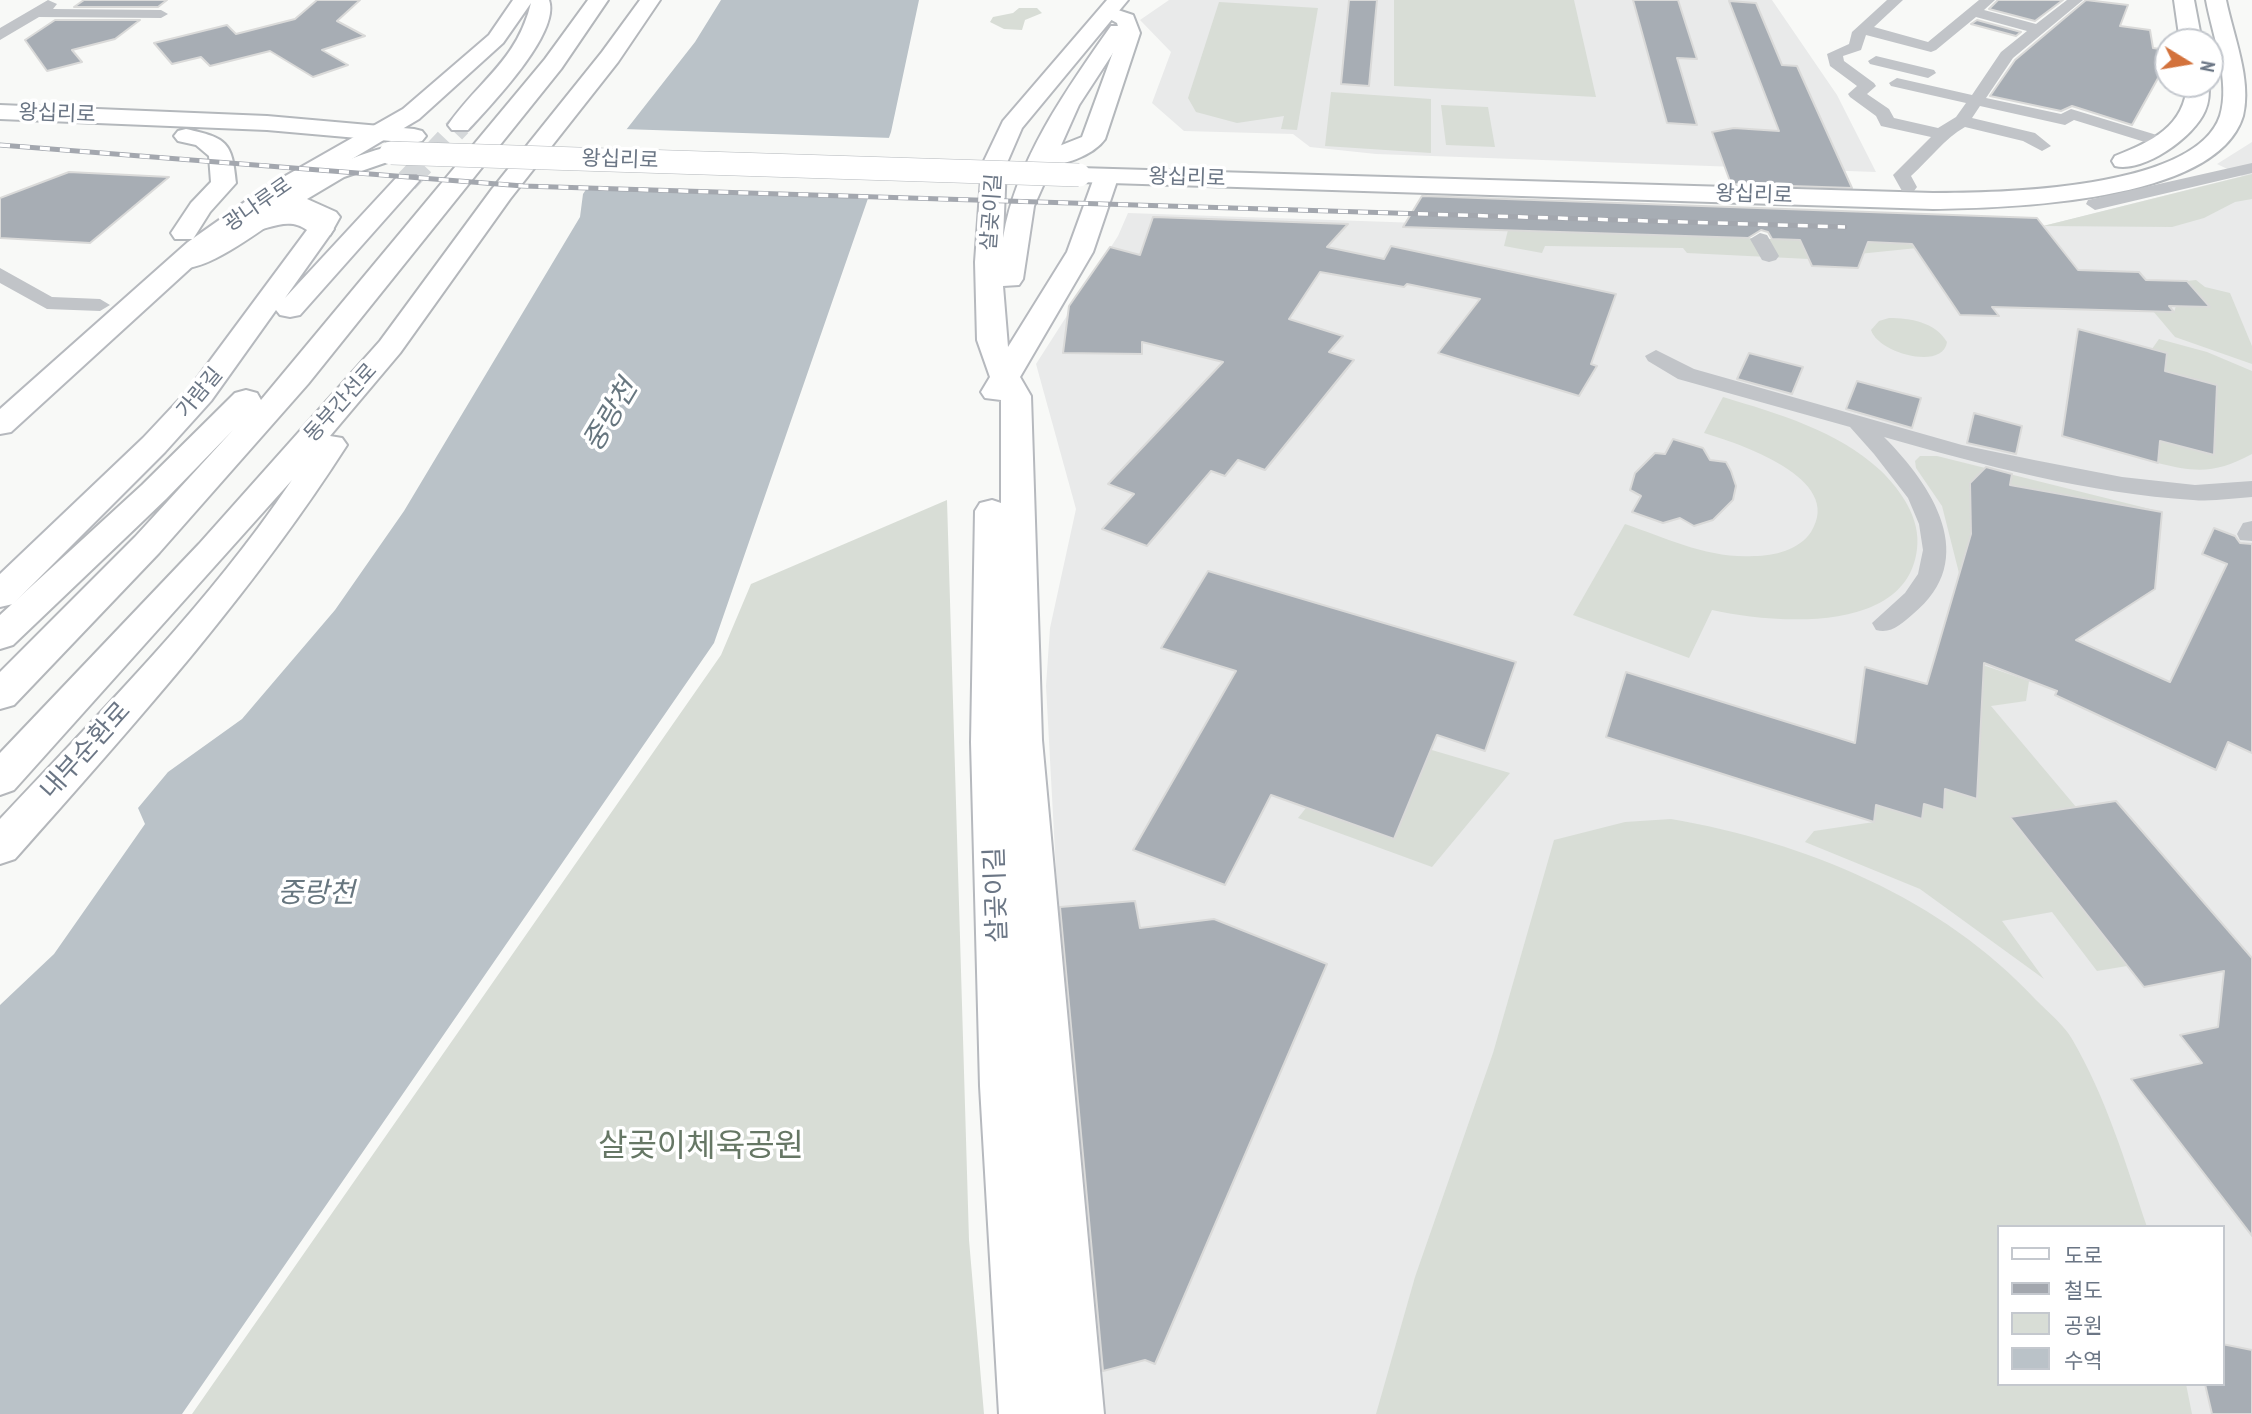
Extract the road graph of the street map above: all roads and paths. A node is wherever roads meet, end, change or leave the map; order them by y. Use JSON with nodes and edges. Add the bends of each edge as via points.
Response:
{"nodes":[{"id":1,"x":59,"y":0,"type":"edge"},
{"id":2,"x":503,"y":0,"type":"edge"},
{"id":3,"x":523,"y":0,"type":"edge"},
{"id":4,"x":541,"y":0,"type":"edge"},
{"id":5,"x":598,"y":0,"type":"edge"},
{"id":6,"x":650,"y":0,"type":"edge"},
{"id":7,"x":1896,"y":0,"type":"edge"},
{"id":8,"x":1988,"y":0,"type":"edge"},
{"id":9,"x":2076,"y":0,"type":"edge"},
{"id":10,"x":2216,"y":0,"type":"edge"},
{"id":11,"x":2181,"y":3,"type":"edge"},
{"id":12,"x":2239,"y":5,"type":"dead end"},
{"id":13,"x":1123,"y":8,"type":"edge"},
{"id":14,"x":1973,"y":12,"type":"junction"},
{"id":15,"x":34,"y":13,"type":"junction"},
{"id":16,"x":161,"y":14,"type":"dead end"},
{"id":17,"x":2187,"y":28,"type":"edge"},
{"id":18,"x":2221,"y":28,"type":"edge"},
{"id":19,"x":1863,"y":29,"type":"junction"},
{"id":20,"x":2039,"y":30,"type":"junction"},
{"id":21,"x":0,"y":35,"type":"edge"},
{"id":22,"x":2224,"y":36,"type":"edge"},
{"id":23,"x":2224,"y":44,"type":"edge"},
{"id":24,"x":1876,"y":61,"type":"dead end"},
{"id":25,"x":1897,"y":83,"type":"dead end"},
{"id":26,"x":1917,"y":88,"type":"junction"},
{"id":27,"x":2198,"y":98,"type":"edge"},
{"id":28,"x":1977,"y":100,"type":"junction"},
{"id":29,"x":0,"y":112,"type":"edge"},
{"id":30,"x":1962,"y":121,"type":"junction"},
{"id":31,"x":460,"y":125,"type":"tunnel mouth"},
{"id":32,"x":0,"y":128,"type":"edge"},
{"id":33,"x":1941,"y":134,"type":"junction"},
{"id":34,"x":186,"y":136,"type":"junction"},
{"id":35,"x":352,"y":139,"type":"junction"},
{"id":36,"x":386,"y":143,"type":"junction"},
{"id":37,"x":2164,"y":143,"type":"junction"},
{"id":38,"x":321,"y":146,"type":"junction"},
{"id":39,"x":2042,"y":146,"type":"dead end"},
{"id":40,"x":1083,"y":160,"type":"junction"},
{"id":41,"x":2252,"y":168,"type":"edge"},
{"id":42,"x":1107,"y":175,"type":"junction"},
{"id":43,"x":407,"y":181,"type":"tunnel mouth"},
{"id":44,"x":1908,"y":187,"type":"junction"},
{"id":45,"x":296,"y":194,"type":"junction"},
{"id":46,"x":2095,"y":204,"type":"dead end"},
{"id":47,"x":247,"y":225,"type":"junction"},
{"id":48,"x":321,"y":229,"type":"junction"},
{"id":49,"x":189,"y":248,"type":"junction"},
{"id":50,"x":0,"y":274,"type":"edge"},
{"id":51,"x":369,"y":287,"type":"junction"},
{"id":52,"x":100,"y":305,"type":"junction"},
{"id":53,"x":390,"y":347,"type":"junction"},
{"id":54,"x":1656,"y":356,"type":"dead end"},
{"id":55,"x":1006,"y":379,"type":"junction"},
{"id":56,"x":0,"y":395,"type":"edge"},
{"id":57,"x":200,"y":395,"type":"junction"},
{"id":58,"x":1856,"y":423,"type":"junction"},
{"id":59,"x":0,"y":425,"type":"edge"},
{"id":60,"x":2252,"y":489,"type":"edge"},
{"id":61,"x":0,"y":595,"type":"edge"},
{"id":62,"x":1885,"y":623,"type":"dead end"},
{"id":63,"x":0,"y":636,"type":"edge"},
{"id":64,"x":0,"y":695,"type":"edge"},
{"id":65,"x":0,"y":779,"type":"edge"},
{"id":66,"x":0,"y":847,"type":"edge"},
{"id":67,"x":1027,"y":1414,"type":"edge"},
{"id":68,"x":1076,"y":1414,"type":"edge"}],
"edges":[{"from":1,"to":15,"type":"street"},
{"from":2,"to":35,"type":"main road","name":"광나루로","via":[[497,13],[452,61]]},
{"from":3,"to":36,"type":"main road","via":[[514,18],[477,57],[411,114]]},
{"from":4,"to":31,"type":"main road","via":[[539,16],[517,58]]},
{"from":5,"to":51,"type":"main road","name":"동부간선로","via":[[553,64]]},
{"from":6,"to":53,"type":"main road","name":"동부간선로"},
{"from":7,"to":19,"type":"street"},
{"from":8,"to":14,"type":"street"},
{"from":9,"to":20,"type":"street"},
{"from":10,"to":18,"type":"main road","name":"왕십리로"},
{"from":11,"to":17,"type":"main road"},
{"from":12,"to":22,"type":"main road"},
{"from":13,"to":40,"type":"main road","via":[[1130,33]]},
{"from":13,"to":55,"type":"main road","name":"살곶이길","via":[[1068,104],[1021,205],[1008,285]]},
{"from":13,"to":55,"type":"main road","name":"살곶이길","via":[[1058,67],[1011,125],[994,165],[988,262],[991,340]]},
{"from":14,"to":19,"type":"street","via":[[1931,47]]},
{"from":14,"to":20,"type":"street"},
{"from":15,"to":16,"type":"street"},
{"from":15,"to":21,"type":"street"},
{"from":19,"to":33,"type":"street","via":[[1856,47],[1835,54],[1836,63],[1868,86],[1856,94],[1888,122]]},
{"from":20,"to":28,"type":"street","via":[[2007,55]]},
{"from":23,"to":42,"type":"main road","name":"왕십리로","via":[[2234,108],[2214,142],[2150,177],[2054,195],[1933,201]]},
{"from":24,"to":26,"type":"street","via":[[1928,74]]},
{"from":25,"to":26,"type":"street"},
{"from":26,"to":28,"type":"street"},
{"from":27,"to":37,"type":"main road","name":"왕십리로","via":[[2188,123]]},
{"from":28,"to":30,"type":"street"},
{"from":28,"to":37,"type":"street","via":[[2065,120],[2070,114]]},
{"from":29,"to":35,"type":"main road","name":"왕십리로"},
{"from":30,"to":33,"type":"street"},
{"from":30,"to":39,"type":"street","via":[[2029,137]]},
{"from":32,"to":34,"type":"main road","name":"왕십리로"},
{"from":33,"to":44,"type":"street","via":[[1902,175]]},
{"from":34,"to":38,"type":"main road","name":"왕십리로"},
{"from":34,"to":49,"type":"main road","via":[[204,140],[221,153],[225,166],[219,192],[200,208]]},
{"from":35,"to":36,"type":"main road","name":"왕십리로"},
{"from":35,"to":38,"type":"main road","name":"왕십리로"},
{"from":35,"to":49,"type":"main road","name":"광나루로"},
{"from":36,"to":40,"type":"main road","name":"왕십리로","bridge":true},
{"from":36,"to":40,"type":"main road","name":"왕십리로","via":[[414,136]]},
{"from":36,"to":45,"type":"main road"},
{"from":37,"to":44,"type":"main road","name":"왕십리로","via":[[2111,166],[2048,180]]},
{"from":38,"to":49,"type":"main road","name":"광나루로","via":[[228,200],[238,201],[238,206]]},
{"from":40,"to":42,"type":"main road","name":"왕십리로"},
{"from":40,"to":44,"type":"main road","name":"왕십리로"},
{"from":41,"to":46,"type":"street"},
{"from":42,"to":55,"type":"main road","via":[[1080,252]]},
{"from":43,"to":57,"type":"main road","via":[[276,324]]},
{"from":45,"to":47,"type":"main road"},
{"from":45,"to":48,"type":"main road","via":[[292,201],[296,205],[327,217]]},
{"from":47,"to":48,"type":"main road","via":[[300,216],[314,220]]},
{"from":47,"to":49,"type":"main road","via":[[208,252]]},
{"from":48,"to":57,"type":"main road","name":"가람길"},
{"from":49,"to":52,"type":"main road","name":"광나루로"},
{"from":49,"to":59,"type":"main road","name":"광나루로"},
{"from":50,"to":52,"type":"street","via":[[47,303]]},
{"from":51,"to":63,"type":"main road","via":[[265,377],[154,492]]},
{"from":51,"to":64,"type":"main road","name":"동부간선로","via":[[235,448]]},
{"from":52,"to":56,"type":"main road","name":"광나루로"},
{"from":53,"to":65,"type":"main road","name":"동부간선로","via":[[211,552]]},
{"from":53,"to":66,"type":"main road","name":"내부순환로","via":[[317,468],[252,555],[171,655]]},
{"from":54,"to":58,"type":"street","via":[[1686,374]]},
{"from":55,"to":67,"type":"main road","name":"살곶이길","via":[[993,397],[991,742],[1004,1086]]},
{"from":55,"to":68,"type":"main road","name":"살곶이길","via":[[1016,396],[1022,740]]},
{"from":57,"to":61,"type":"main road","name":"가람길","via":[[154,446]]},
{"from":58,"to":60,"type":"street","via":[[1959,451],[2122,484],[2195,493]]},
{"from":58,"to":62,"type":"street","via":[[1895,460],[1917,490],[1930,518],[1936,549],[1929,578],[1910,607]]}]}
